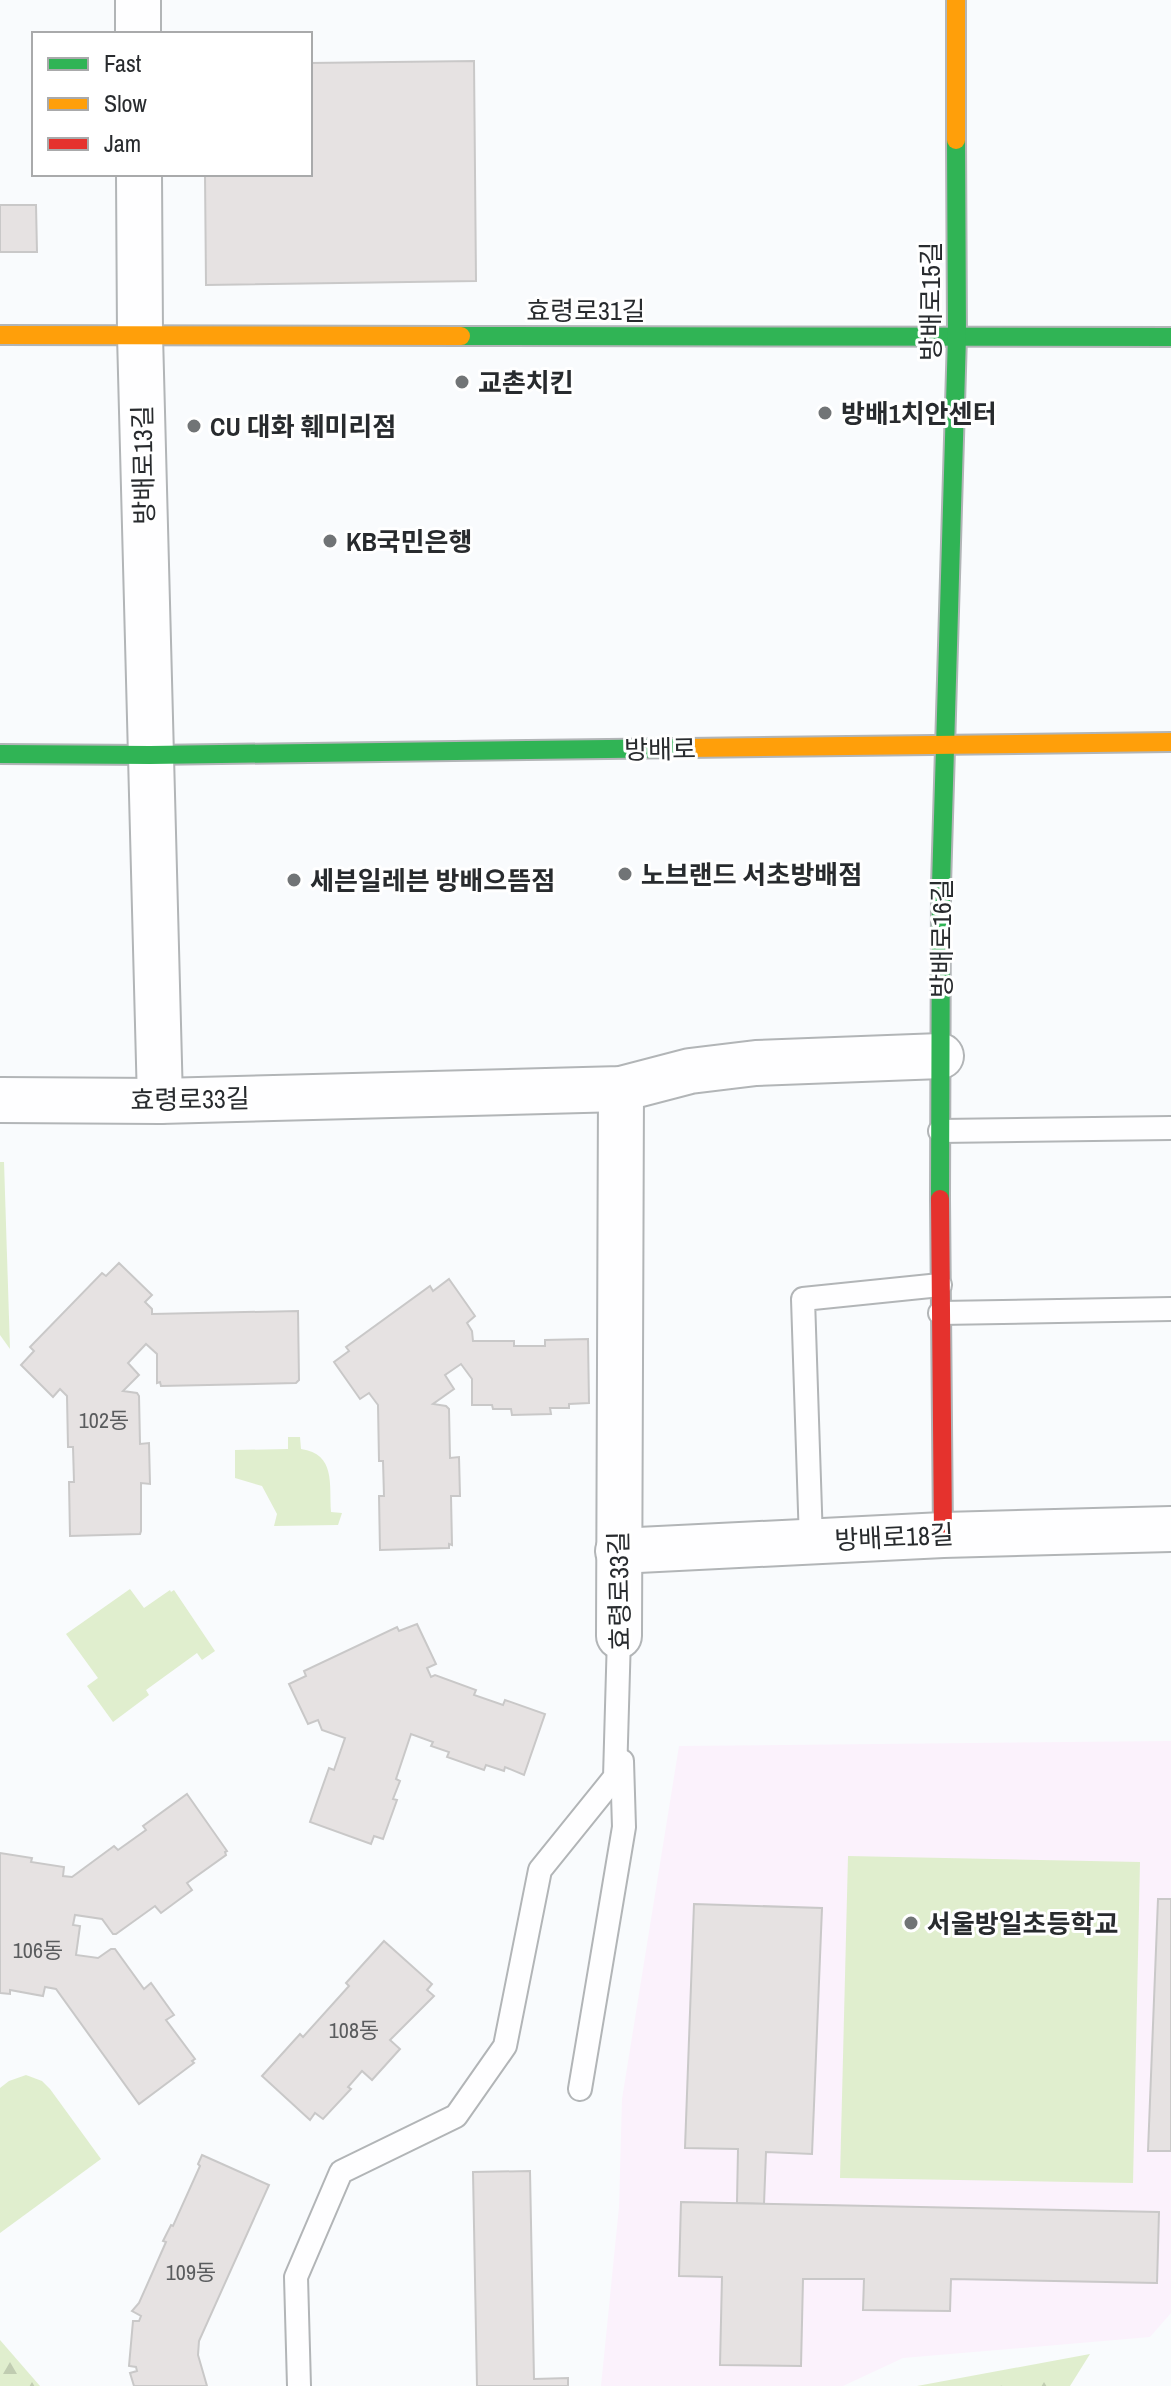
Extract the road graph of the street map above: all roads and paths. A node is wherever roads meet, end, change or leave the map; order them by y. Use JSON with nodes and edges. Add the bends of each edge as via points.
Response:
{"nodes":[{"id":1,"x":138,"y":0,"type":"edge"},
{"id":2,"x":956,"y":0,"type":"edge"},
{"id":3,"x":138,"y":32,"type":"edge"},
{"id":4,"x":139,"y":176,"type":"edge"},
{"id":5,"x":0,"y":335,"type":"edge"},
{"id":6,"x":140,"y":335,"type":"junction"},
{"id":7,"x":957,"y":336,"type":"junction"},
{"id":8,"x":1171,"y":337,"type":"edge"},
{"id":9,"x":1171,"y":742,"type":"edge"},
{"id":10,"x":947,"y":745,"type":"junction"},
{"id":11,"x":0,"y":754,"type":"edge"},
{"id":12,"x":150,"y":755,"type":"junction"},
{"id":13,"x":941,"y":1056,"type":"junction"},
{"id":14,"x":621,"y":1089,"type":"junction"},
{"id":15,"x":0,"y":1100,"type":"edge"},
{"id":16,"x":160,"y":1101,"type":"junction"},
{"id":17,"x":1171,"y":1128,"type":"edge"},
{"id":18,"x":940,"y":1131,"type":"junction"},
{"id":19,"x":940,"y":1285,"type":"junction"},
{"id":20,"x":1171,"y":1309,"type":"edge"},
{"id":21,"x":940,"y":1313,"type":"junction"},
{"id":22,"x":1171,"y":1529,"type":"edge"},
{"id":23,"x":943,"y":1535,"type":"junction"},
{"id":24,"x":811,"y":1541,"type":"junction"},
{"id":25,"x":618,"y":1551,"type":"junction"},
{"id":26,"x":619,"y":1636,"type":"junction"},
{"id":27,"x":580,"y":2089,"type":"dead end"},
{"id":28,"x":299,"y":2386,"type":"edge"}],
"edges":[{"from":1,"to":3,"type":"street"},
{"from":2,"to":7,"type":"street","name":"방배로15길"},
{"from":4,"to":6,"type":"street","name":"방배로13길"},
{"from":5,"to":6,"type":"street","name":"효령로31길"},
{"from":6,"to":7,"type":"street","name":"효령로31길"},
{"from":6,"to":12,"type":"street","name":"방배로13길"},
{"from":7,"to":8,"type":"street","name":"효령로31길"},
{"from":7,"to":10,"type":"street","name":"방배로15길"},
{"from":9,"to":10,"type":"street","name":"방배로"},
{"from":10,"to":12,"type":"street","name":"방배로"},
{"from":10,"to":13,"type":"street","name":"방배로16길"},
{"from":11,"to":12,"type":"street","name":"방배로"},
{"from":12,"to":16,"type":"street"},
{"from":13,"to":14,"type":"street","name":"효령로33길","via":[[756,1063],[690,1071]]},
{"from":13,"to":18,"type":"street","name":"방배로16길"},
{"from":14,"to":16,"type":"street","name":"효령로33길"},
{"from":14,"to":25,"type":"street","name":"효령로33길"},
{"from":15,"to":16,"type":"street","name":"효령로33길"},
{"from":17,"to":18,"type":"lane"},
{"from":18,"to":19,"type":"street","name":"방배로16길"},
{"from":19,"to":21,"type":"street","name":"방배로16길"},
{"from":19,"to":24,"type":"lane","via":[[803,1299]]},
{"from":20,"to":21,"type":"lane"},
{"from":21,"to":23,"type":"street","name":"방배로16길"},
{"from":22,"to":23,"type":"street","name":"방배로18길"},
{"from":23,"to":24,"type":"street","name":"방배로18길"},
{"from":24,"to":25,"type":"street","name":"방배로18길"},
{"from":25,"to":26,"type":"street","name":"효령로33길"},
{"from":26,"to":27,"type":"lane","name":"효령로33길","via":[[624,1827]]},
{"from":26,"to":28,"type":"lane","via":[[615,1777],[540,1870],[505,2046],[456,2116],[341,2172],[296,2277]]}]}
